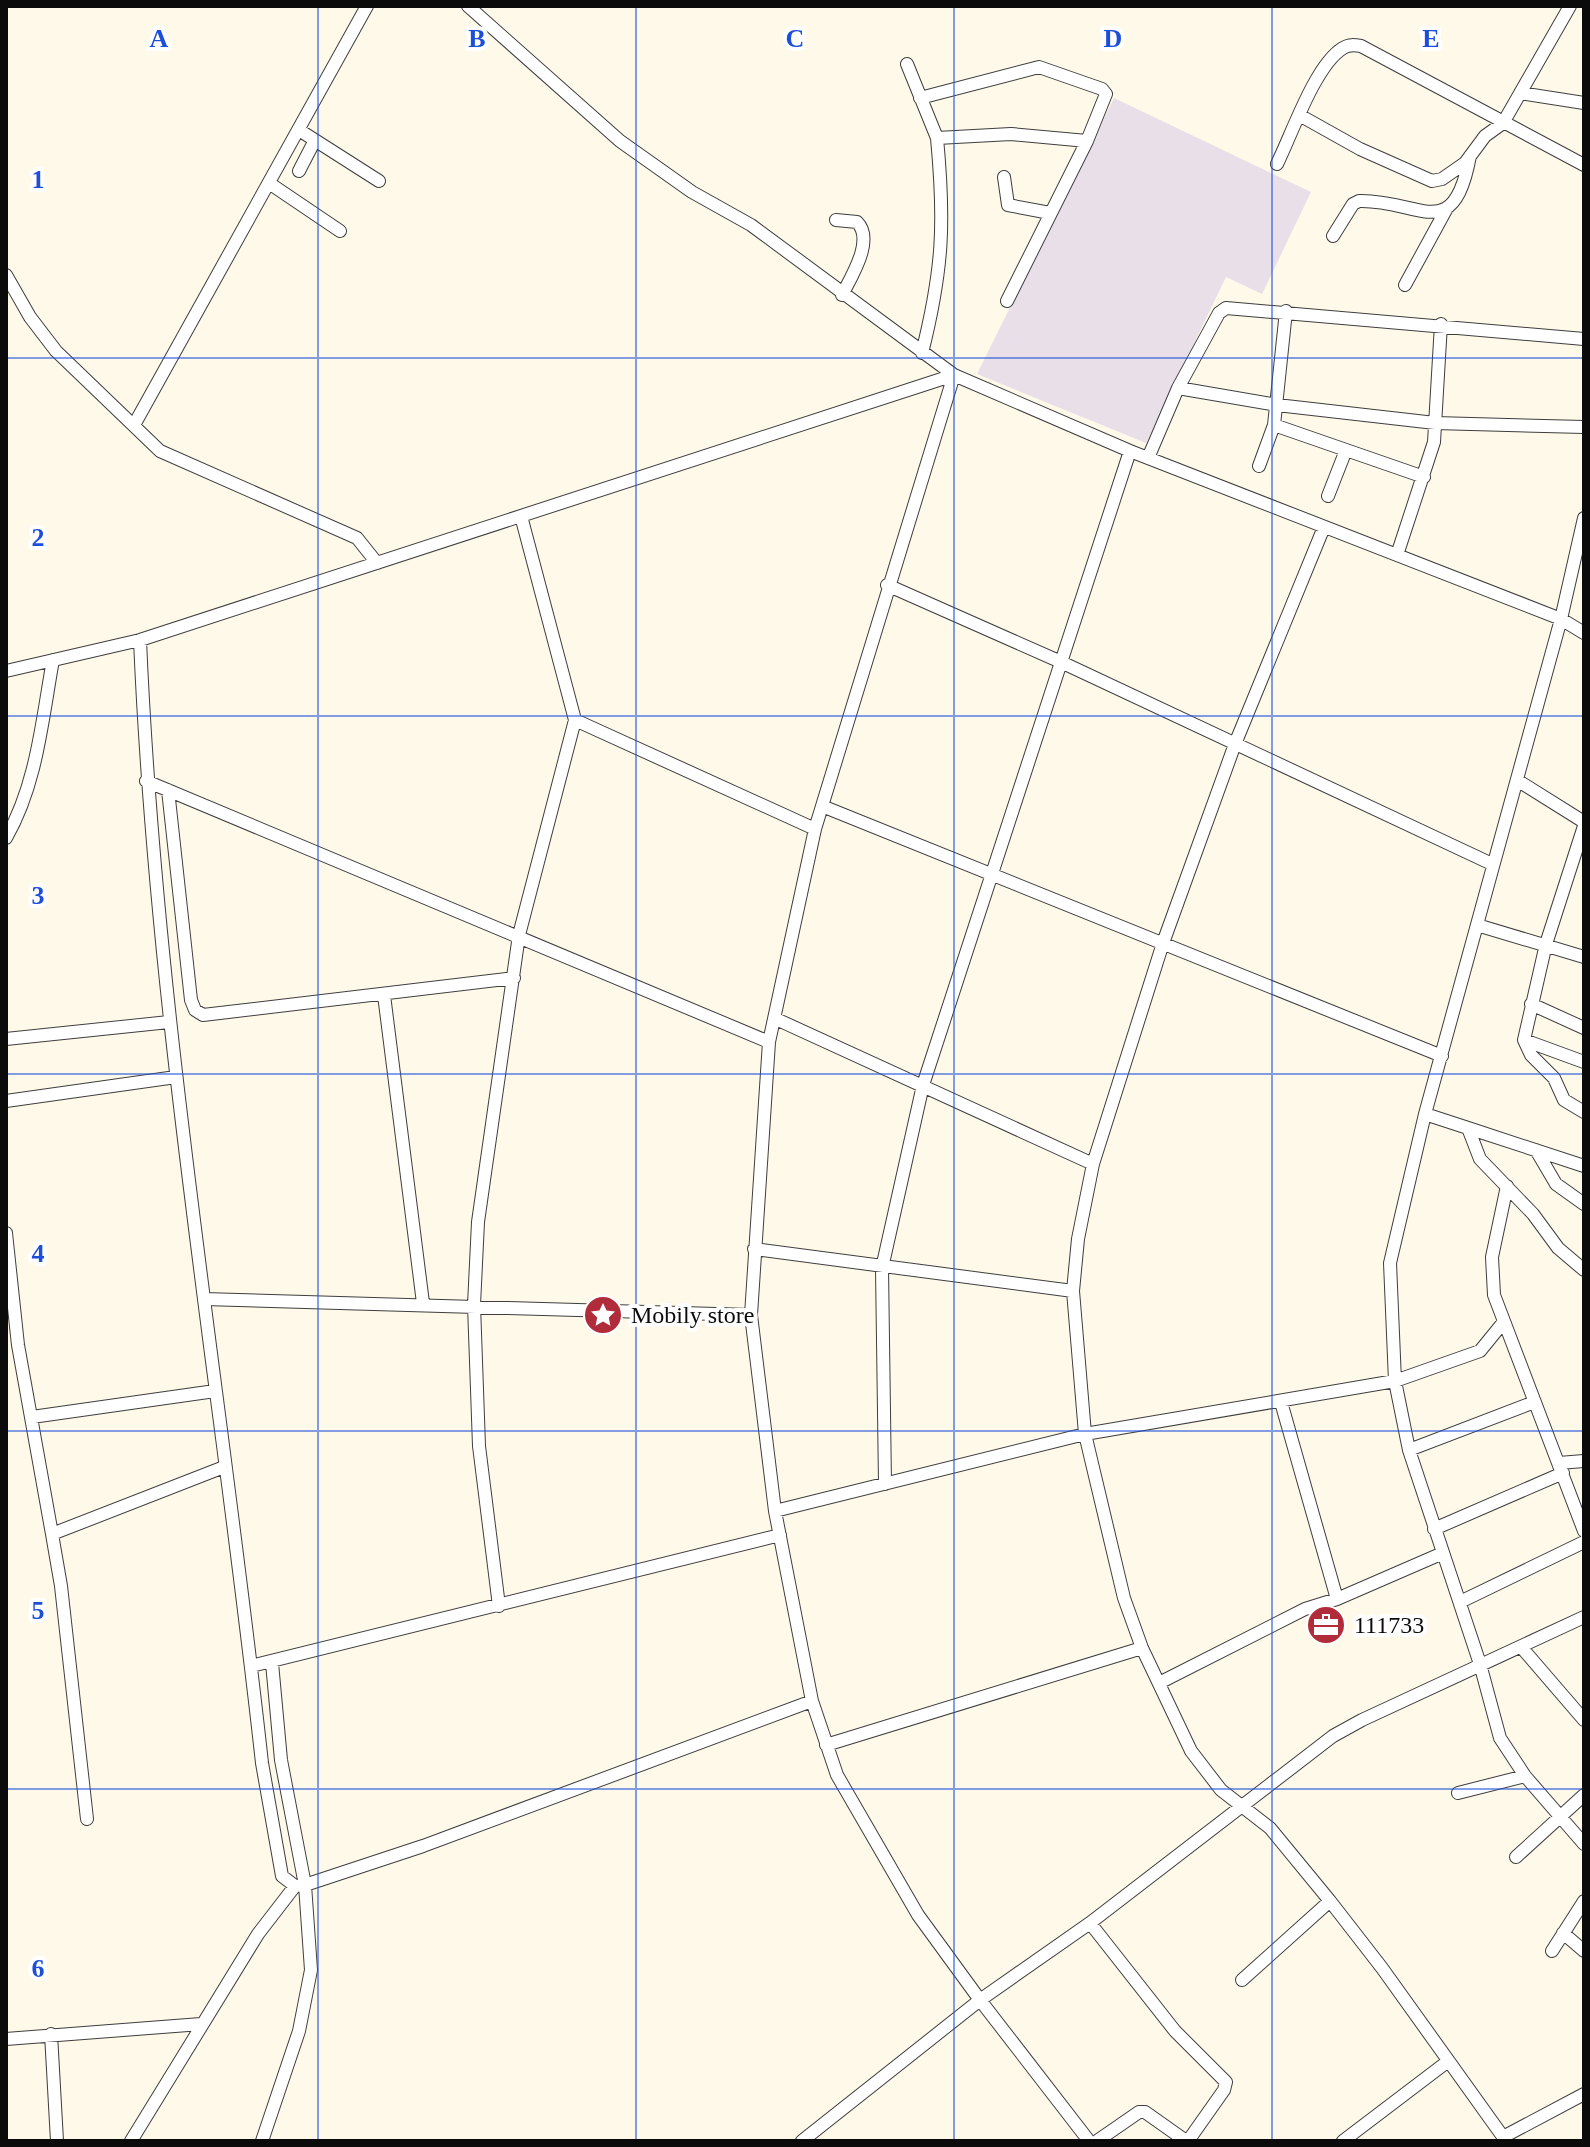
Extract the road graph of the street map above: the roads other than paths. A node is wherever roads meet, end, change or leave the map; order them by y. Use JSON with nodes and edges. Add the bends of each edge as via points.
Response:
{"nodes":[{"id":1,"x":367,"y":6,"type":"edge"},
{"id":2,"x":468,"y":6,"type":"edge"},
{"id":3,"x":1570,"y":6,"type":"edge"},
{"id":4,"x":907,"y":64,"type":"dead end"},
{"id":5,"x":1520,"y":93,"type":"junction"},
{"id":6,"x":920,"y":98,"type":"junction"},
{"id":7,"x":1584,"y":103,"type":"edge"},
{"id":8,"x":1301,"y":116,"type":"junction"},
{"id":9,"x":1503,"y":123,"type":"junction"},
{"id":10,"x":299,"y":130,"type":"junction"},
{"id":11,"x":937,"y":138,"type":"junction"},
{"id":12,"x":315,"y":140,"type":"junction"},
{"id":13,"x":1087,"y":141,"type":"junction"},
{"id":14,"x":1470,"y":155,"type":"junction"},
{"id":15,"x":1277,"y":164,"type":"dead end"},
{"id":16,"x":1584,"y":165,"type":"edge"},
{"id":17,"x":299,"y":171,"type":"dead end"},
{"id":18,"x":1004,"y":177,"type":"dead end"},
{"id":19,"x":379,"y":181,"type":"dead end"},
{"id":20,"x":269,"y":183,"type":"junction"},
{"id":21,"x":1447,"y":208,"type":"junction"},
{"id":22,"x":1050,"y":213,"type":"junction"},
{"id":23,"x":836,"y":220,"type":"dead end"},
{"id":24,"x":340,"y":231,"type":"dead end"},
{"id":25,"x":1333,"y":236,"type":"dead end"},
{"id":26,"x":6,"y":275,"type":"edge"},
{"id":27,"x":1405,"y":285,"type":"dead end"},
{"id":28,"x":842,"y":295,"type":"junction"},
{"id":29,"x":1007,"y":301,"type":"dead end"},
{"id":30,"x":1286,"y":311,"type":"junction"},
{"id":31,"x":1441,"y":324,"type":"junction"},
{"id":32,"x":1584,"y":339,"type":"edge"},
{"id":33,"x":922,"y":353,"type":"junction"},
{"id":34,"x":954,"y":375,"type":"junction"},
{"id":35,"x":1178,"y":388,"type":"junction"},
{"id":36,"x":1277,"y":405,"type":"junction"},
{"id":37,"x":1435,"y":423,"type":"junction"},
{"id":38,"x":134,"y":425,"type":"junction"},
{"id":39,"x":1274,"y":425,"type":"junction"},
{"id":40,"x":1584,"y":427,"type":"edge"},
{"id":41,"x":1346,"y":450,"type":"junction"},
{"id":42,"x":1130,"y":451,"type":"junction"},
{"id":43,"x":1148,"y":458,"type":"junction"},
{"id":44,"x":1259,"y":466,"type":"dead end"},
{"id":45,"x":1424,"y":477,"type":"junction"},
{"id":46,"x":1328,"y":496,"type":"dead end"},
{"id":47,"x":521,"y":516,"type":"junction"},
{"id":48,"x":1584,"y":518,"type":"edge"},
{"id":49,"x":1324,"y":527,"type":"junction"},
{"id":50,"x":1397,"y":555,"type":"junction"},
{"id":51,"x":377,"y":563,"type":"junction"},
{"id":52,"x":887,"y":585,"type":"junction"},
{"id":53,"x":1561,"y":619,"type":"junction"},
{"id":54,"x":1584,"y":633,"type":"edge"},
{"id":55,"x":140,"y":640,"type":"junction"},
{"id":56,"x":53,"y":660,"type":"junction"},
{"id":57,"x":1061,"y":662,"type":"junction"},
{"id":58,"x":7,"y":670,"type":"edge"},
{"id":59,"x":575,"y":720,"type":"junction"},
{"id":60,"x":1235,"y":744,"type":"junction"},
{"id":61,"x":1517,"y":780,"type":"junction"},
{"id":62,"x":146,"y":781,"type":"junction"},
{"id":63,"x":168,"y":790,"type":"junction"},
{"id":64,"x":822,"y":806,"type":"junction"},
{"id":65,"x":1584,"y":824,"type":"edge"},
{"id":66,"x":815,"y":829,"type":"junction"},
{"id":67,"x":6,"y":838,"type":"edge"},
{"id":68,"x":1492,"y":864,"type":"junction"},
{"id":69,"x":990,"y":873,"type":"junction"},
{"id":70,"x":1477,"y":925,"type":"junction"},
{"id":71,"x":519,"y":935,"type":"junction"},
{"id":72,"x":1163,"y":943,"type":"junction"},
{"id":73,"x":1546,"y":944,"type":"junction"},
{"id":74,"x":1584,"y":957,"type":"edge"},
{"id":75,"x":514,"y":978,"type":"junction"},
{"id":76,"x":384,"y":995,"type":"junction"},
{"id":77,"x":1531,"y":1004,"type":"junction"},
{"id":78,"x":776,"y":1019,"type":"junction"},
{"id":79,"x":169,"y":1022,"type":"junction"},
{"id":80,"x":1584,"y":1028,"type":"edge"},
{"id":81,"x":6,"y":1039,"type":"edge"},
{"id":82,"x":1524,"y":1040,"type":"junction"},
{"id":83,"x":769,"y":1042,"type":"junction"},
{"id":84,"x":1442,"y":1056,"type":"junction"},
{"id":85,"x":1584,"y":1062,"type":"edge"},
{"id":86,"x":176,"y":1077,"type":"junction"},
{"id":87,"x":923,"y":1085,"type":"junction"},
{"id":88,"x":6,"y":1101,"type":"edge"},
{"id":89,"x":1584,"y":1112,"type":"edge"},
{"id":90,"x":1425,"y":1114,"type":"junction"},
{"id":91,"x":1468,"y":1128,"type":"junction"},
{"id":92,"x":1536,"y":1150,"type":"junction"},
{"id":93,"x":1093,"y":1164,"type":"junction"},
{"id":94,"x":1584,"y":1166,"type":"edge"},
{"id":95,"x":1507,"y":1186,"type":"junction"},
{"id":96,"x":1584,"y":1204,"type":"edge"},
{"id":97,"x":6,"y":1233,"type":"edge"},
{"id":98,"x":754,"y":1249,"type":"junction"},
{"id":99,"x":882,"y":1268,"type":"junction"},
{"id":100,"x":1584,"y":1270,"type":"edge"},
{"id":101,"x":1073,"y":1291,"type":"junction"},
{"id":102,"x":204,"y":1299,"type":"junction"},
{"id":103,"x":423,"y":1303,"type":"junction"},
{"id":104,"x":474,"y":1305,"type":"junction"},
{"id":105,"x":751,"y":1315,"type":"junction"},
{"id":106,"x":1502,"y":1324,"type":"junction"},
{"id":107,"x":1395,"y":1381,"type":"junction"},
{"id":108,"x":215,"y":1391,"type":"junction"},
{"id":109,"x":1281,"y":1402,"type":"junction"},
{"id":110,"x":1532,"y":1403,"type":"junction"},
{"id":111,"x":32,"y":1417,"type":"junction"},
{"id":112,"x":1085,"y":1434,"type":"junction"},
{"id":113,"x":1409,"y":1450,"type":"junction"},
{"id":114,"x":1584,"y":1461,"type":"edge"},
{"id":115,"x":224,"y":1467,"type":"junction"},
{"id":116,"x":1561,"y":1468,"type":"junction"},
{"id":117,"x":885,"y":1484,"type":"junction"},
{"id":118,"x":775,"y":1511,"type":"junction"},
{"id":119,"x":1434,"y":1529,"type":"junction"},
{"id":120,"x":1584,"y":1531,"type":"edge"},
{"id":121,"x":52,"y":1534,"type":"junction"},
{"id":122,"x":780,"y":1535,"type":"junction"},
{"id":123,"x":1584,"y":1542,"type":"edge"},
{"id":124,"x":1443,"y":1553,"type":"junction"},
{"id":125,"x":1337,"y":1599,"type":"junction"},
{"id":126,"x":1460,"y":1602,"type":"junction"},
{"id":127,"x":499,"y":1606,"type":"junction"},
{"id":128,"x":1584,"y":1617,"type":"edge"},
{"id":129,"x":1142,"y":1648,"type":"junction"},
{"id":130,"x":1522,"y":1648,"type":"junction"},
{"id":131,"x":272,"y":1663,"type":"junction"},
{"id":132,"x":1480,"y":1664,"type":"junction"},
{"id":133,"x":251,"y":1666,"type":"junction"},
{"id":134,"x":1161,"y":1682,"type":"junction"},
{"id":135,"x":812,"y":1701,"type":"junction"},
{"id":136,"x":1584,"y":1720,"type":"edge"},
{"id":137,"x":826,"y":1745,"type":"junction"},
{"id":138,"x":281,"y":1760,"type":"junction"},
{"id":139,"x":262,"y":1763,"type":"junction"},
{"id":140,"x":1525,"y":1776,"type":"junction"},
{"id":141,"x":1458,"y":1793,"type":"dead end"},
{"id":142,"x":1584,"y":1795,"type":"edge"},
{"id":143,"x":1243,"y":1807,"type":"junction"},
{"id":144,"x":1560,"y":1817,"type":"junction"},
{"id":145,"x":87,"y":1819,"type":"dead end"},
{"id":146,"x":1584,"y":1844,"type":"edge"},
{"id":147,"x":1516,"y":1857,"type":"dead end"},
{"id":148,"x":300,"y":1886,"type":"junction"},
{"id":149,"x":1330,"y":1901,"type":"junction"},
{"id":150,"x":1584,"y":1901,"type":"edge"},
{"id":151,"x":1090,"y":1923,"type":"junction"},
{"id":152,"x":1563,"y":1933,"type":"junction"},
{"id":153,"x":1552,"y":1951,"type":"dead end"},
{"id":154,"x":1584,"y":1951,"type":"edge"},
{"id":155,"x":1242,"y":1980,"type":"dead end"},
{"id":156,"x":980,"y":2000,"type":"junction"},
{"id":157,"x":201,"y":2024,"type":"junction"},
{"id":158,"x":51,"y":2034,"type":"junction"},
{"id":159,"x":6,"y":2039,"type":"edge"},
{"id":160,"x":1447,"y":2062,"type":"junction"},
{"id":161,"x":1584,"y":2094,"type":"edge"},
{"id":162,"x":1505,"y":2139,"type":"edge"},
{"id":163,"x":57,"y":2141,"type":"edge"},
{"id":164,"x":131,"y":2141,"type":"edge"},
{"id":165,"x":262,"y":2141,"type":"edge"},
{"id":166,"x":802,"y":2141,"type":"edge"},
{"id":167,"x":1089,"y":2141,"type":"edge"},
{"id":168,"x":1097,"y":2141,"type":"edge"},
{"id":169,"x":1187,"y":2141,"type":"edge"},
{"id":170,"x":1343,"y":2141,"type":"edge"}],
"edges":[{"from":1,"to":10,"type":"street"},
{"from":2,"to":28,"type":"street","via":[[620,141],[692,192],[751,225]]},
{"from":3,"to":5,"type":"street"},
{"from":4,"to":6,"type":"street"},
{"from":5,"to":7,"type":"street"},
{"from":5,"to":9,"type":"street"},
{"from":6,"to":11,"type":"street"},
{"from":6,"to":13,"type":"street","via":[[1010,72],[1052,70],[1106,94]]},
{"from":8,"to":9,"type":"street","via":[[1322,73],[1352,45]]},
{"from":8,"to":14,"type":"street","via":[[1432,181],[1450,174]]},
{"from":8,"to":15,"type":"street"},
{"from":9,"to":14,"type":"street"},
{"from":9,"to":16,"type":"street"},
{"from":10,"to":12,"type":"street"},
{"from":10,"to":20,"type":"street"},
{"from":11,"to":13,"type":"street","via":[[1011,134]]},
{"from":11,"to":33,"type":"street","via":[[942,251]]},
{"from":12,"to":17,"type":"street"},
{"from":12,"to":19,"type":"street"},
{"from":13,"to":22,"type":"street"},
{"from":14,"to":21,"type":"street","via":[[1461,192]]},
{"from":18,"to":22,"type":"street","via":[[1008,205]]},
{"from":20,"to":24,"type":"street"},
{"from":20,"to":38,"type":"street"},
{"from":21,"to":25,"type":"street","via":[[1431,213],[1359,201]]},
{"from":21,"to":27,"type":"street"},
{"from":22,"to":29,"type":"street"},
{"from":23,"to":28,"type":"street","via":[[857,222],[862,230],[858,262]]},
{"from":26,"to":38,"type":"street","via":[[56,351]]},
{"from":28,"to":33,"type":"street"},
{"from":30,"to":31,"type":"street"},
{"from":30,"to":35,"type":"street","via":[[1237,307],[1219,313]]},
{"from":30,"to":36,"type":"street"},
{"from":31,"to":32,"type":"street"},
{"from":31,"to":37,"type":"street"},
{"from":33,"to":34,"type":"street"},
{"from":34,"to":42,"type":"street"},
{"from":34,"to":47,"type":"street"},
{"from":34,"to":52,"type":"street"},
{"from":35,"to":36,"type":"street"},
{"from":35,"to":43,"type":"street"},
{"from":36,"to":37,"type":"street"},
{"from":36,"to":39,"type":"street"},
{"from":37,"to":40,"type":"street"},
{"from":37,"to":45,"type":"street"},
{"from":38,"to":51,"type":"street","via":[[171,458],[357,538]]},
{"from":39,"to":41,"type":"street"},
{"from":39,"to":44,"type":"street"},
{"from":41,"to":45,"type":"street"},
{"from":41,"to":46,"type":"street"},
{"from":42,"to":43,"type":"street"},
{"from":42,"to":57,"type":"street"},
{"from":43,"to":49,"type":"street"},
{"from":45,"to":50,"type":"street"},
{"from":47,"to":51,"type":"street"},
{"from":47,"to":59,"type":"street"},
{"from":48,"to":53,"type":"street"},
{"from":49,"to":50,"type":"street"},
{"from":49,"to":60,"type":"street"},
{"from":50,"to":53,"type":"street"},
{"from":51,"to":55,"type":"street"},
{"from":52,"to":57,"type":"street"},
{"from":52,"to":64,"type":"street"},
{"from":53,"to":54,"type":"street"},
{"from":53,"to":61,"type":"street"},
{"from":55,"to":56,"type":"street"},
{"from":55,"to":62,"type":"street"},
{"from":56,"to":58,"type":"street"},
{"from":56,"to":67,"type":"street","via":[[33,771]]},
{"from":57,"to":60,"type":"street"},
{"from":57,"to":69,"type":"street"},
{"from":59,"to":66,"type":"street"},
{"from":59,"to":71,"type":"street"},
{"from":60,"to":68,"type":"street"},
{"from":60,"to":72,"type":"street"},
{"from":61,"to":65,"type":"street"},
{"from":61,"to":68,"type":"street"},
{"from":62,"to":63,"type":"street"},
{"from":62,"to":79,"type":"street"},
{"from":63,"to":71,"type":"street"},
{"from":63,"to":76,"type":"street","via":[[195,1010],[216,1016]]},
{"from":64,"to":66,"type":"street"},
{"from":64,"to":69,"type":"street"},
{"from":65,"to":73,"type":"street"},
{"from":66,"to":78,"type":"street"},
{"from":68,"to":70,"type":"street"},
{"from":69,"to":72,"type":"street"},
{"from":69,"to":87,"type":"street"},
{"from":70,"to":73,"type":"street"},
{"from":70,"to":84,"type":"street"},
{"from":71,"to":75,"type":"street"},
{"from":71,"to":83,"type":"street"},
{"from":72,"to":84,"type":"street"},
{"from":72,"to":93,"type":"street"},
{"from":73,"to":74,"type":"street"},
{"from":73,"to":77,"type":"street"},
{"from":75,"to":76,"type":"street"},
{"from":75,"to":104,"type":"street","via":[[478,1222]]},
{"from":76,"to":103,"type":"street"},
{"from":77,"to":80,"type":"street"},
{"from":77,"to":82,"type":"street"},
{"from":78,"to":83,"type":"street"},
{"from":78,"to":87,"type":"street"},
{"from":79,"to":81,"type":"street"},
{"from":79,"to":86,"type":"street"},
{"from":82,"to":85,"type":"street"},
{"from":82,"to":89,"type":"street","via":[[1564,1100]]},
{"from":83,"to":98,"type":"street"},
{"from":84,"to":90,"type":"street"},
{"from":86,"to":88,"type":"street"},
{"from":86,"to":102,"type":"street"},
{"from":87,"to":93,"type":"street"},
{"from":87,"to":99,"type":"street"},
{"from":90,"to":91,"type":"street"},
{"from":90,"to":107,"type":"street","via":[[1390,1263]]},
{"from":91,"to":92,"type":"street"},
{"from":91,"to":95,"type":"street","via":[[1480,1159]]},
{"from":92,"to":94,"type":"street"},
{"from":92,"to":96,"type":"street","via":[[1556,1184]]},
{"from":93,"to":101,"type":"street"},
{"from":95,"to":100,"type":"street","via":[[1558,1248]]},
{"from":95,"to":106,"type":"street","via":[[1492,1257]]},
{"from":97,"to":111,"type":"street"},
{"from":98,"to":99,"type":"street"},
{"from":98,"to":105,"type":"street"},
{"from":99,"to":101,"type":"street"},
{"from":99,"to":117,"type":"street"},
{"from":101,"to":112,"type":"street"},
{"from":102,"to":103,"type":"street"},
{"from":102,"to":108,"type":"street"},
{"from":103,"to":104,"type":"street"},
{"from":104,"to":105,"type":"street"},
{"from":104,"to":127,"type":"street","via":[[479,1446]]},
{"from":105,"to":118,"type":"street"},
{"from":106,"to":107,"type":"street","via":[[1480,1351]]},
{"from":106,"to":110,"type":"street"},
{"from":107,"to":109,"type":"street"},
{"from":107,"to":113,"type":"street"},
{"from":108,"to":111,"type":"street"},
{"from":108,"to":115,"type":"street"},
{"from":109,"to":112,"type":"street"},
{"from":109,"to":125,"type":"street"},
{"from":110,"to":113,"type":"street"},
{"from":110,"to":116,"type":"street"},
{"from":111,"to":121,"type":"street"},
{"from":112,"to":117,"type":"street"},
{"from":112,"to":129,"type":"street","via":[[1113,1560]]},
{"from":113,"to":119,"type":"street"},
{"from":114,"to":116,"type":"street"},
{"from":115,"to":121,"type":"street"},
{"from":115,"to":133,"type":"street"},
{"from":116,"to":119,"type":"street"},
{"from":116,"to":120,"type":"street"},
{"from":117,"to":118,"type":"street"},
{"from":118,"to":122,"type":"street"},
{"from":119,"to":124,"type":"street"},
{"from":121,"to":145,"type":"street"},
{"from":122,"to":127,"type":"street"},
{"from":122,"to":135,"type":"street"},
{"from":123,"to":126,"type":"street"},
{"from":124,"to":125,"type":"street"},
{"from":124,"to":126,"type":"street"},
{"from":125,"to":134,"type":"street","via":[[1305,1609]]},
{"from":126,"to":132,"type":"street"},
{"from":127,"to":131,"type":"street"},
{"from":128,"to":130,"type":"street"},
{"from":129,"to":134,"type":"street"},
{"from":129,"to":137,"type":"street"},
{"from":130,"to":132,"type":"street"},
{"from":130,"to":136,"type":"street"},
{"from":131,"to":133,"type":"street"},
{"from":131,"to":138,"type":"street"},
{"from":132,"to":140,"type":"street","via":[[1500,1738]]},
{"from":132,"to":143,"type":"street","via":[[1333,1736]]},
{"from":133,"to":139,"type":"street"},
{"from":134,"to":143,"type":"street","via":[[1191,1751],[1221,1790]]},
{"from":135,"to":137,"type":"street"},
{"from":135,"to":148,"type":"street","via":[[423,1846]]},
{"from":137,"to":156,"type":"street","via":[[837,1775],[918,1915]]},
{"from":138,"to":139,"type":"street"},
{"from":138,"to":148,"type":"street"},
{"from":139,"to":148,"type":"street","via":[[279,1870]]},
{"from":140,"to":141,"type":"street"},
{"from":140,"to":144,"type":"street"},
{"from":142,"to":144,"type":"street"},
{"from":143,"to":149,"type":"street","via":[[1270,1828]]},
{"from":143,"to":151,"type":"street"},
{"from":144,"to":146,"type":"street"},
{"from":144,"to":147,"type":"street"},
{"from":148,"to":157,"type":"street","via":[[258,1934]]},
{"from":148,"to":165,"type":"street","via":[[312,1943],[308,1997]]},
{"from":149,"to":155,"type":"street"},
{"from":149,"to":160,"type":"street"},
{"from":150,"to":152,"type":"street"},
{"from":151,"to":156,"type":"street"},
{"from":151,"to":169,"type":"street","via":[[1175,2031],[1226,2082]]},
{"from":152,"to":153,"type":"street"},
{"from":152,"to":154,"type":"street"},
{"from":156,"to":166,"type":"street"},
{"from":156,"to":167,"type":"street"},
{"from":157,"to":158,"type":"street"},
{"from":157,"to":164,"type":"street"},
{"from":158,"to":159,"type":"street"},
{"from":158,"to":163,"type":"street"},
{"from":160,"to":162,"type":"street"},
{"from":160,"to":170,"type":"street"},
{"from":161,"to":162,"type":"street"},
{"from":168,"to":169,"type":"street","via":[[1139,2112]]}]}
